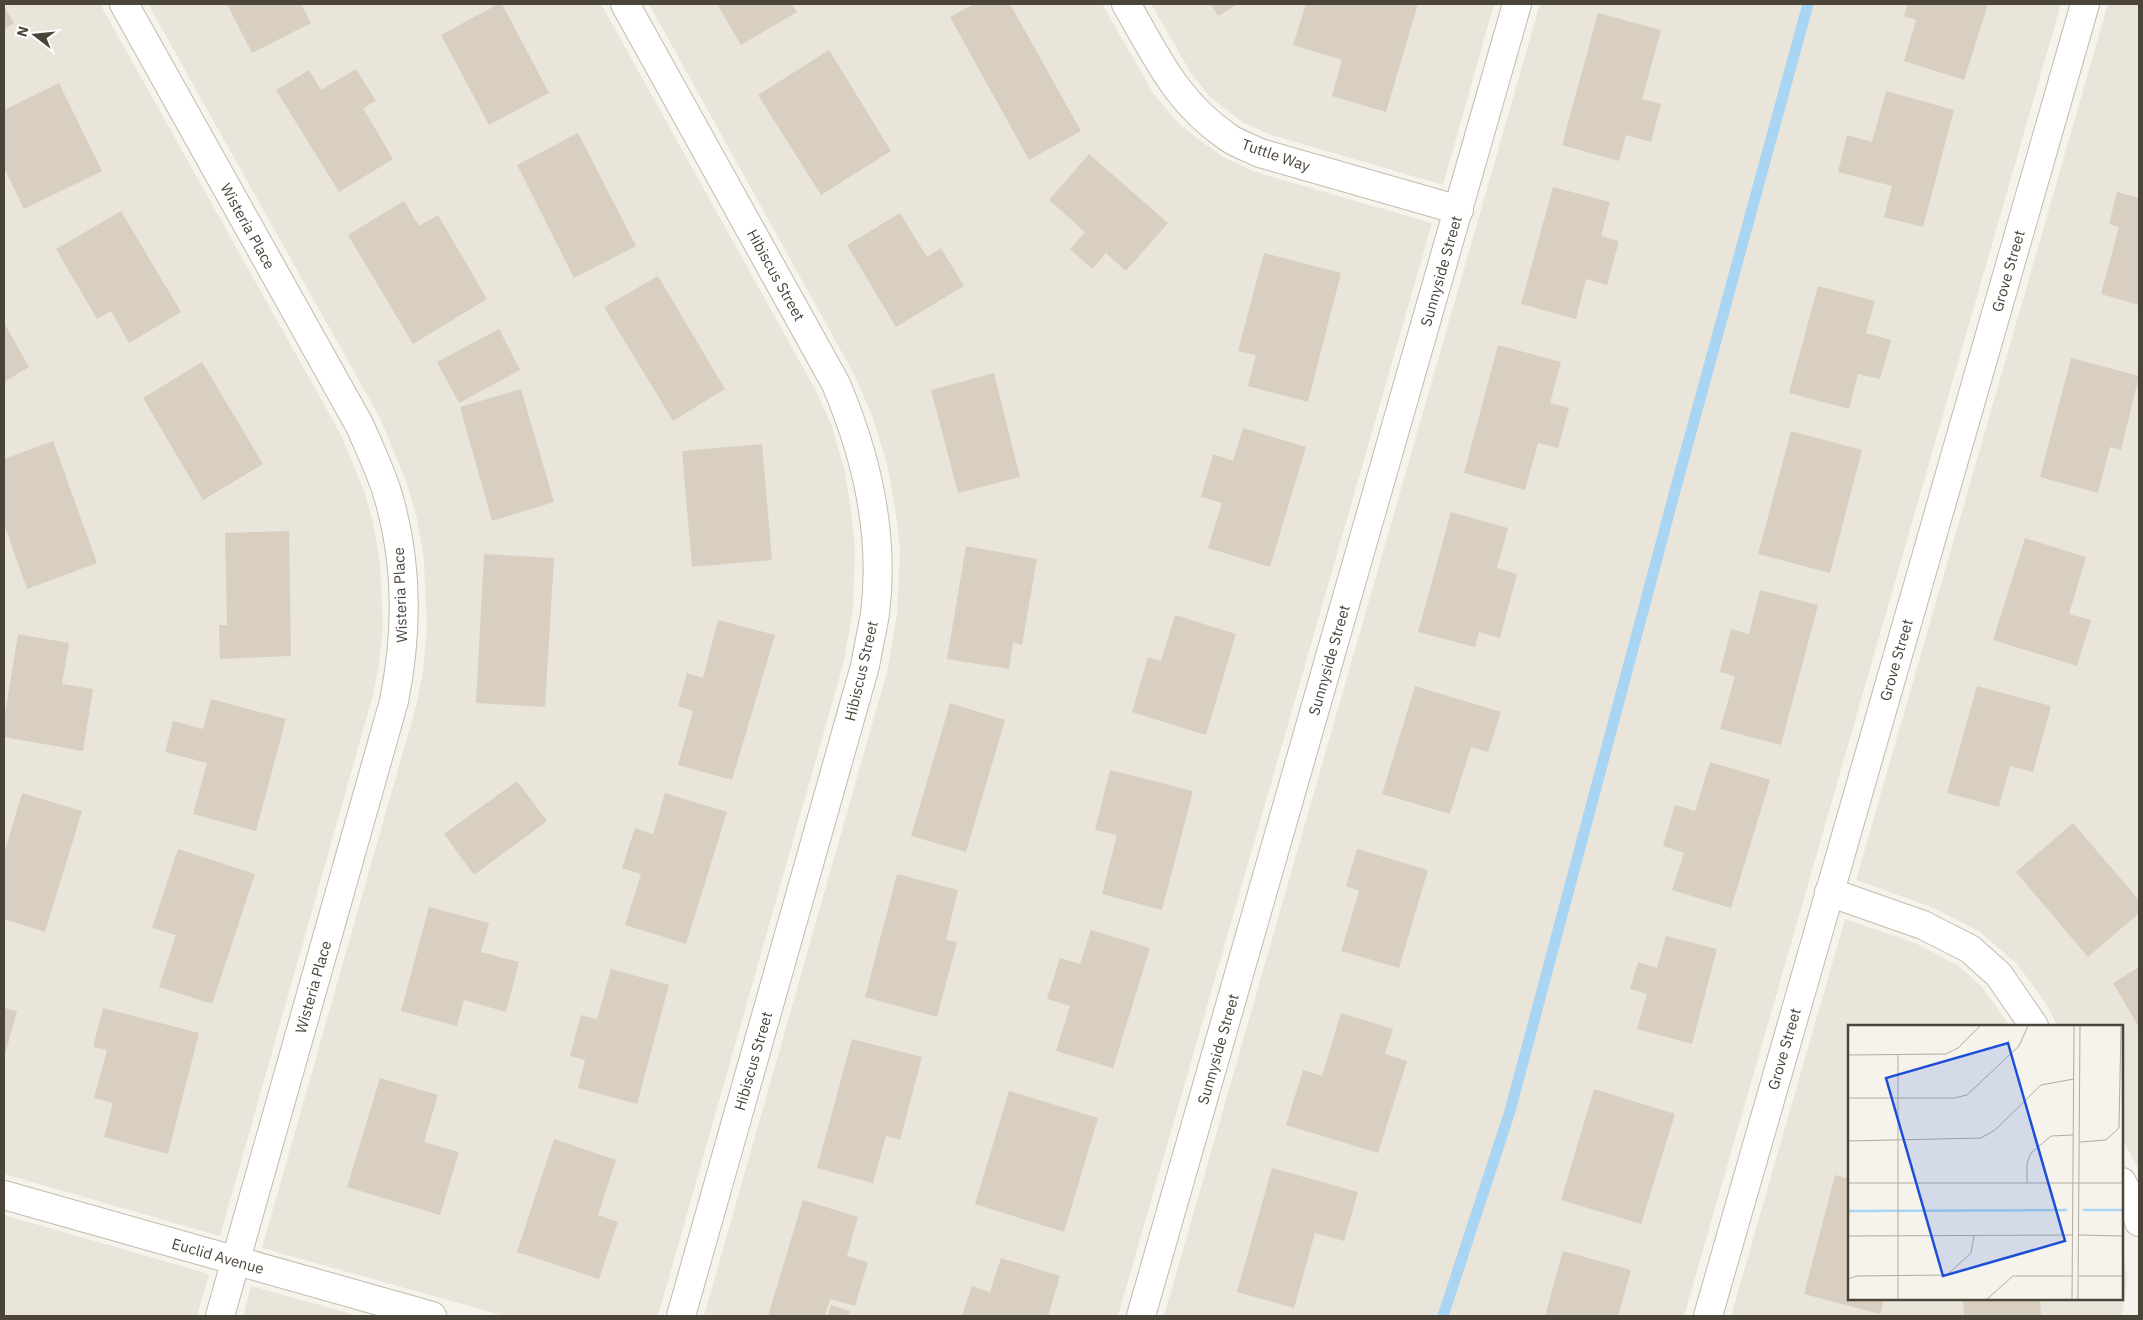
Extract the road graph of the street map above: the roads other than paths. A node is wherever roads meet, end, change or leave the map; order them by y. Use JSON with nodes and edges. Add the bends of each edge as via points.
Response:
{"nodes":[{"id":1,"x":124,"y":4,"type":"edge"},
{"id":2,"x":625,"y":4,"type":"edge"},
{"id":3,"x":1126,"y":4,"type":"edge"},
{"id":4,"x":1517,"y":4,"type":"edge"},
{"id":5,"x":2085,"y":4,"type":"edge"},
{"id":6,"x":1459,"y":210,"type":"junction"},
{"id":7,"x":1829,"y":892,"type":"junction"},
{"id":8,"x":2033,"y":1025,"type":"edge"},
{"id":9,"x":2123,"y":1184,"type":"edge"},
{"id":10,"x":4,"y":1195,"type":"edge"},
{"id":11,"x":2139,"y":1222,"type":"edge"},
{"id":12,"x":236,"y":1261,"type":"junction"},
{"id":13,"x":220,"y":1316,"type":"edge"},
{"id":14,"x":432,"y":1316,"type":"edge"},
{"id":15,"x":681,"y":1316,"type":"edge"},
{"id":16,"x":1141,"y":1316,"type":"edge"},
{"id":17,"x":1708,"y":1316,"type":"edge"}],
"edges":[{"from":1,"to":12,"type":"street","name":"Wisteria Place","via":[[360,426],[386,488],[402,562],[404,628],[394,701]]},
{"from":2,"to":15,"type":"street","name":"Hibiscus Street","via":[[836,384],[866,468],[878,550],[875,612],[865,666]]},
{"from":3,"to":6,"type":"street","name":"Tuttle Way","via":[[1173,85],[1194,110],[1230,139],[1260,153]]},
{"from":4,"to":6,"type":"street","name":"Sunnyside Street"},
{"from":5,"to":7,"type":"street","name":"Grove Street"},
{"from":6,"to":16,"type":"street","name":"Sunnyside Street"},
{"from":7,"to":8,"type":"street","via":[[1924,925],[1970,949],[1999,974]]},
{"from":7,"to":17,"type":"street","name":"Grove Street"},
{"from":9,"to":11,"type":"street"},
{"from":10,"to":12,"type":"street","name":"Euclid Avenue"},
{"from":12,"to":13,"type":"street","name":"Wisteria Place"},
{"from":12,"to":14,"type":"street","name":"Euclid Avenue"}]}
